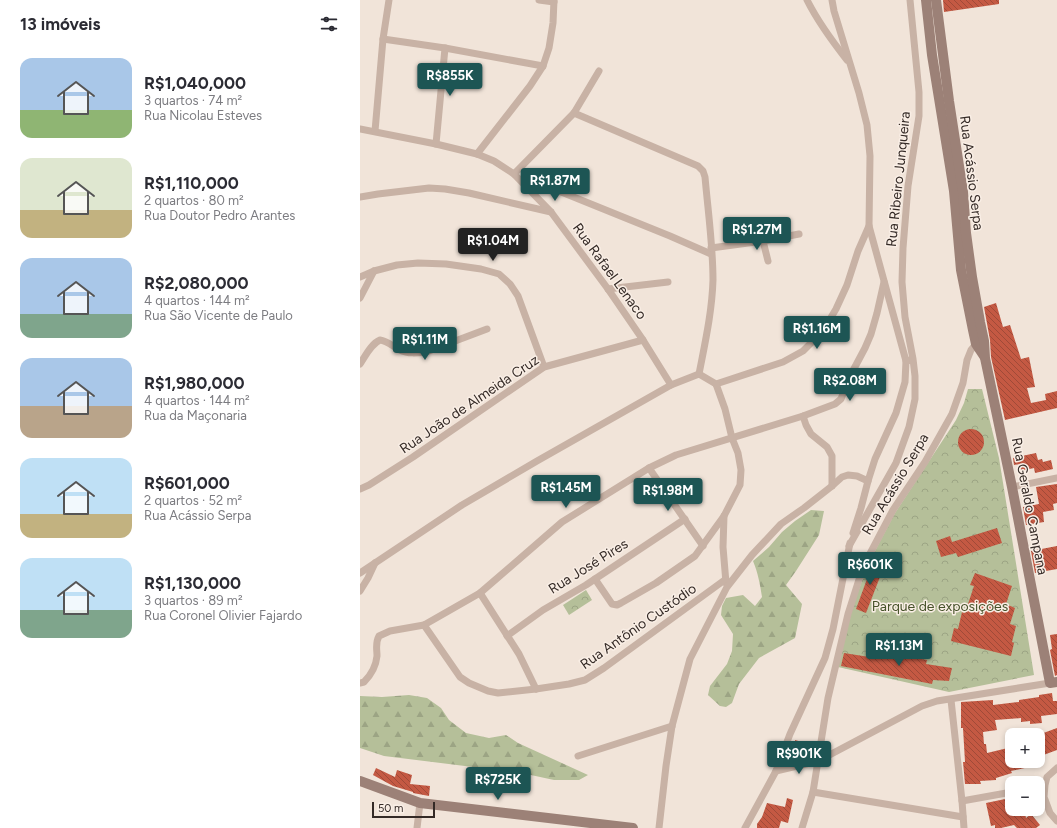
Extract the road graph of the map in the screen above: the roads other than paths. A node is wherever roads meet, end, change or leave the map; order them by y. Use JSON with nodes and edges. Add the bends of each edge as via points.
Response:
{"nodes":[{"id":1,"x":389,"y":0,"type":"edge"},
{"id":2,"x":539,"y":0,"type":"edge"},
{"id":3,"x":807,"y":0,"type":"edge"},
{"id":4,"x":832,"y":0,"type":"edge"},
{"id":5,"x":910,"y":0,"type":"edge"},
{"id":6,"x":926,"y":0,"type":"edge"},
{"id":7,"x":936,"y":0,"type":"edge"},
{"id":8,"x":554,"y":1,"type":"edge"},
{"id":9,"x":384,"y":39,"type":"junction"},
{"id":10,"x":445,"y":48,"type":"junction"},
{"id":11,"x":850,"y":64,"type":"junction"},
{"id":12,"x":543,"y":66,"type":"junction"},
{"id":13,"x":599,"y":71,"type":"dead end"},
{"id":14,"x":944,"y":101,"type":"junction"},
{"id":15,"x":574,"y":113,"type":"junction"},
{"id":16,"x":360,"y":129,"type":"edge"},
{"id":17,"x":374,"y":131,"type":"junction"},
{"id":18,"x":436,"y":144,"type":"junction"},
{"id":19,"x":477,"y":154,"type":"junction"},
{"id":20,"x":514,"y":174,"type":"junction"},
{"id":21,"x":522,"y":181,"type":"junction"},
{"id":22,"x":360,"y":197,"type":"edge"},
{"id":23,"x":551,"y":212,"type":"junction"},
{"id":24,"x":869,"y":226,"type":"junction"},
{"id":25,"x":799,"y":234,"type":"dead end"},
{"id":26,"x":763,"y":241,"type":"junction"},
{"id":27,"x":711,"y":251,"type":"junction"},
{"id":28,"x":768,"y":261,"type":"dead end"},
{"id":29,"x":374,"y":271,"type":"junction"},
{"id":30,"x":360,"y":276,"type":"edge"},
{"id":31,"x":668,"y":282,"type":"dead end"},
{"id":32,"x":884,"y":282,"type":"junction"},
{"id":33,"x":608,"y":289,"type":"junction"},
{"id":34,"x":360,"y":298,"type":"edge"},
{"id":35,"x":487,"y":329,"type":"dead end"},
{"id":36,"x":643,"y":340,"type":"junction"},
{"id":37,"x":980,"y":342,"type":"junction"},
{"id":38,"x":910,"y":360,"type":"junction"},
{"id":39,"x":360,"y":364,"type":"edge"},
{"id":40,"x":544,"y":367,"type":"junction"},
{"id":41,"x":699,"y":374,"type":"junction"},
{"id":42,"x":716,"y":384,"type":"junction"},
{"id":43,"x":671,"y":385,"type":"junction"},
{"id":44,"x":803,"y":416,"type":"junction"},
{"id":45,"x":732,"y":438,"type":"junction"},
{"id":46,"x":649,"y":468,"type":"junction"},
{"id":47,"x":1057,"y":478,"type":"edge"},
{"id":48,"x":868,"y":481,"type":"junction"},
{"id":49,"x":832,"y":486,"type":"junction"},
{"id":50,"x":1012,"y":487,"type":"junction"},
{"id":51,"x":360,"y":489,"type":"edge"},
{"id":52,"x":724,"y":516,"type":"junction"},
{"id":53,"x":685,"y":519,"type":"junction"},
{"id":54,"x":703,"y":546,"type":"junction"},
{"id":55,"x":849,"y":546,"type":"junction"},
{"id":56,"x":375,"y":563,"type":"junction"},
{"id":57,"x":360,"y":573,"type":"edge"},
{"id":58,"x":595,"y":579,"type":"junction"},
{"id":59,"x":726,"y":583,"type":"junction"},
{"id":60,"x":360,"y":591,"type":"edge"},
{"id":61,"x":480,"y":593,"type":"junction"},
{"id":62,"x":424,"y":625,"type":"junction"},
{"id":63,"x":507,"y":636,"type":"junction"},
{"id":64,"x":1054,"y":682,"type":"edge"},
{"id":65,"x":360,"y":683,"type":"edge"},
{"id":66,"x":536,"y":689,"type":"junction"},
{"id":67,"x":951,"y":700,"type":"junction"},
{"id":68,"x":672,"y":726,"type":"junction"},
{"id":69,"x":578,"y":756,"type":"dead end"},
{"id":70,"x":818,"y":761,"type":"junction"},
{"id":71,"x":1057,"y":768,"type":"edge"},
{"id":72,"x":776,"y":771,"type":"junction"},
{"id":73,"x":1045,"y":780,"type":"edge"},
{"id":74,"x":360,"y":781,"type":"edge"},
{"id":75,"x":813,"y":792,"type":"junction"},
{"id":76,"x":1005,"y":793,"type":"edge"},
{"id":77,"x":1045,"y":800,"type":"edge"},
{"id":78,"x":962,"y":801,"type":"junction"},
{"id":79,"x":420,"y":803,"type":"junction"},
{"id":80,"x":963,"y":818,"type":"junction"},
{"id":81,"x":1057,"y":821,"type":"edge"},
{"id":82,"x":417,"y":828,"type":"edge"},
{"id":83,"x":633,"y":828,"type":"edge"},
{"id":84,"x":659,"y":828,"type":"edge"},
{"id":85,"x":745,"y":828,"type":"edge"},
{"id":86,"x":802,"y":828,"type":"edge"},
{"id":87,"x":964,"y":828,"type":"edge"}],
"edges":[{"from":1,"to":9,"type":"street"},
{"from":2,"to":8,"type":"street"},
{"from":3,"to":11,"type":"street","via":[[829,37]]},
{"from":4,"to":11,"type":"street"},
{"from":5,"to":38,"type":"street","name":"Rua Ribeiro Junqueira","via":[[919,116],[908,186],[903,248],[902,282]]},
{"from":6,"to":14,"type":"street","name":"Rua Acássio Serpa","via":[[932,55]]},
{"from":7,"to":14,"type":"street","name":"Rua Acássio Serpa"},
{"from":8,"to":12,"type":"street","via":[[550,48]]},
{"from":9,"to":10,"type":"street"},
{"from":9,"to":17,"type":"street"},
{"from":10,"to":12,"type":"street"},
{"from":10,"to":18,"type":"street"},
{"from":11,"to":24,"type":"street","via":[[867,125],[870,156]]},
{"from":12,"to":19,"type":"street"},
{"from":13,"to":15,"type":"street"},
{"from":14,"to":37,"type":"street","name":"Rua Acássio Serpa","via":[[980,322]]},
{"from":15,"to":20,"type":"street"},
{"from":15,"to":27,"type":"street","via":[[698,166],[703,171]]},
{"from":16,"to":17,"type":"street","name":"Rua Rafael Lenaco"},
{"from":17,"to":18,"type":"street","name":"Rua Rafael Lenaco"},
{"from":18,"to":19,"type":"street","name":"Rua Rafael Lenaco"},
{"from":19,"to":20,"type":"street","name":"Rua Rafael Lenaco"},
{"from":20,"to":21,"type":"street","name":"Rua Rafael Lenaco"},
{"from":21,"to":23,"type":"street","name":"Rua Rafael Lenaco"},
{"from":21,"to":27,"type":"street","via":[[539,183]]},
{"from":22,"to":23,"type":"street","via":[[445,188]]},
{"from":23,"to":33,"type":"street","name":"Rua Rafael Lenaco"},
{"from":24,"to":32,"type":"street"},
{"from":24,"to":42,"type":"street","via":[[836,309],[823,330],[803,351],[783,362]]},
{"from":25,"to":26,"type":"street"},
{"from":26,"to":27,"type":"street"},
{"from":26,"to":28,"type":"street"},
{"from":27,"to":41,"type":"street","via":[[713,280]]},
{"from":29,"to":30,"type":"street"},
{"from":29,"to":34,"type":"street"},
{"from":29,"to":40,"type":"street","via":[[418,263],[446,264],[499,274],[518,296]]},
{"from":31,"to":33,"type":"street"},
{"from":32,"to":38,"type":"street"},
{"from":32,"to":44,"type":"street","via":[[871,334],[841,399],[835,404]]},
{"from":33,"to":36,"type":"street","name":"Rua Rafael Lenaco"},
{"from":35,"to":39,"type":"street","via":[[426,352],[401,351],[380,340],[372,346]]},
{"from":36,"to":40,"type":"street","name":"Rua João de Almeida Cruz"},
{"from":36,"to":43,"type":"street","name":"Rua Rafael Lenaco"},
{"from":37,"to":50,"type":"street","name":"Rua Geraldo Campana"},
{"from":37,"to":70,"type":"street","name":"Rua Acássio Serpa","via":[[971,350],[967,360],[963,383],[952,414],[925,462],[893,510],[862,568],[828,698]]},
{"from":38,"to":48,"type":"street","via":[[896,413]]},
{"from":38,"to":55,"type":"street","via":[[915,376],[915,399],[906,434],[896,462]]},
{"from":40,"to":51,"type":"street","name":"Rua João de Almeida Cruz","via":[[413,457]]},
{"from":41,"to":42,"type":"street"},
{"from":41,"to":43,"type":"street"},
{"from":42,"to":45,"type":"street"},
{"from":43,"to":56,"type":"street","via":[[462,505]]},
{"from":44,"to":45,"type":"street"},
{"from":44,"to":49,"type":"street","via":[[811,434],[827,447],[832,456]]},
{"from":45,"to":46,"type":"street","via":[[676,455]]},
{"from":45,"to":52,"type":"street","via":[[741,470],[740,485]]},
{"from":46,"to":53,"type":"street"},
{"from":46,"to":61,"type":"street","via":[[562,522]]},
{"from":47,"to":50,"type":"street"},
{"from":48,"to":49,"type":"street","via":[[848,475]]},
{"from":48,"to":55,"type":"street"},
{"from":49,"to":59,"type":"street","via":[[781,524]]},
{"from":50,"to":64,"type":"street","name":"Rua Geraldo Campana"},
{"from":52,"to":54,"type":"street"},
{"from":52,"to":59,"type":"street"},
{"from":53,"to":54,"type":"street"},
{"from":53,"to":58,"type":"street","name":"Rua José Pires"},
{"from":54,"to":58,"type":"street","via":[[695,556],[656,583],[617,605],[612,604]]},
{"from":55,"to":72,"type":"street","via":[[825,658]]},
{"from":56,"to":57,"type":"street"},
{"from":56,"to":60,"type":"street"},
{"from":58,"to":63,"type":"street","name":"Rua José Pires","via":[[543,610]]},
{"from":59,"to":66,"type":"street","name":"Rua Antônio Custódio","via":[[585,680]]},
{"from":59,"to":68,"type":"street","via":[[690,659]]},
{"from":61,"to":62,"type":"street"},
{"from":61,"to":63,"type":"street"},
{"from":62,"to":65,"type":"street","via":[[390,631],[379,636],[374,668],[368,678]]},
{"from":62,"to":66,"type":"street","name":"Rua Antônio Custódio","via":[[460,677],[469,684],[498,693]]},
{"from":63,"to":66,"type":"street"},
{"from":64,"to":67,"type":"street"},
{"from":67,"to":70,"type":"street","via":[[922,706]]},
{"from":67,"to":78,"type":"street"},
{"from":68,"to":69,"type":"street"},
{"from":68,"to":84,"type":"street"},
{"from":70,"to":72,"type":"street"},
{"from":70,"to":75,"type":"street","name":"Rua Acássio Serpa"},
{"from":71,"to":73,"type":"street"},
{"from":72,"to":85,"type":"street"},
{"from":74,"to":79,"type":"street"},
{"from":75,"to":80,"type":"street"},
{"from":75,"to":86,"type":"street","name":"Rua Acássio Serpa"},
{"from":76,"to":78,"type":"street"},
{"from":77,"to":81,"type":"street","via":[[1050,813]]},
{"from":78,"to":80,"type":"street"},
{"from":79,"to":82,"type":"street"},
{"from":79,"to":83,"type":"street"},
{"from":80,"to":87,"type":"street"}]}
